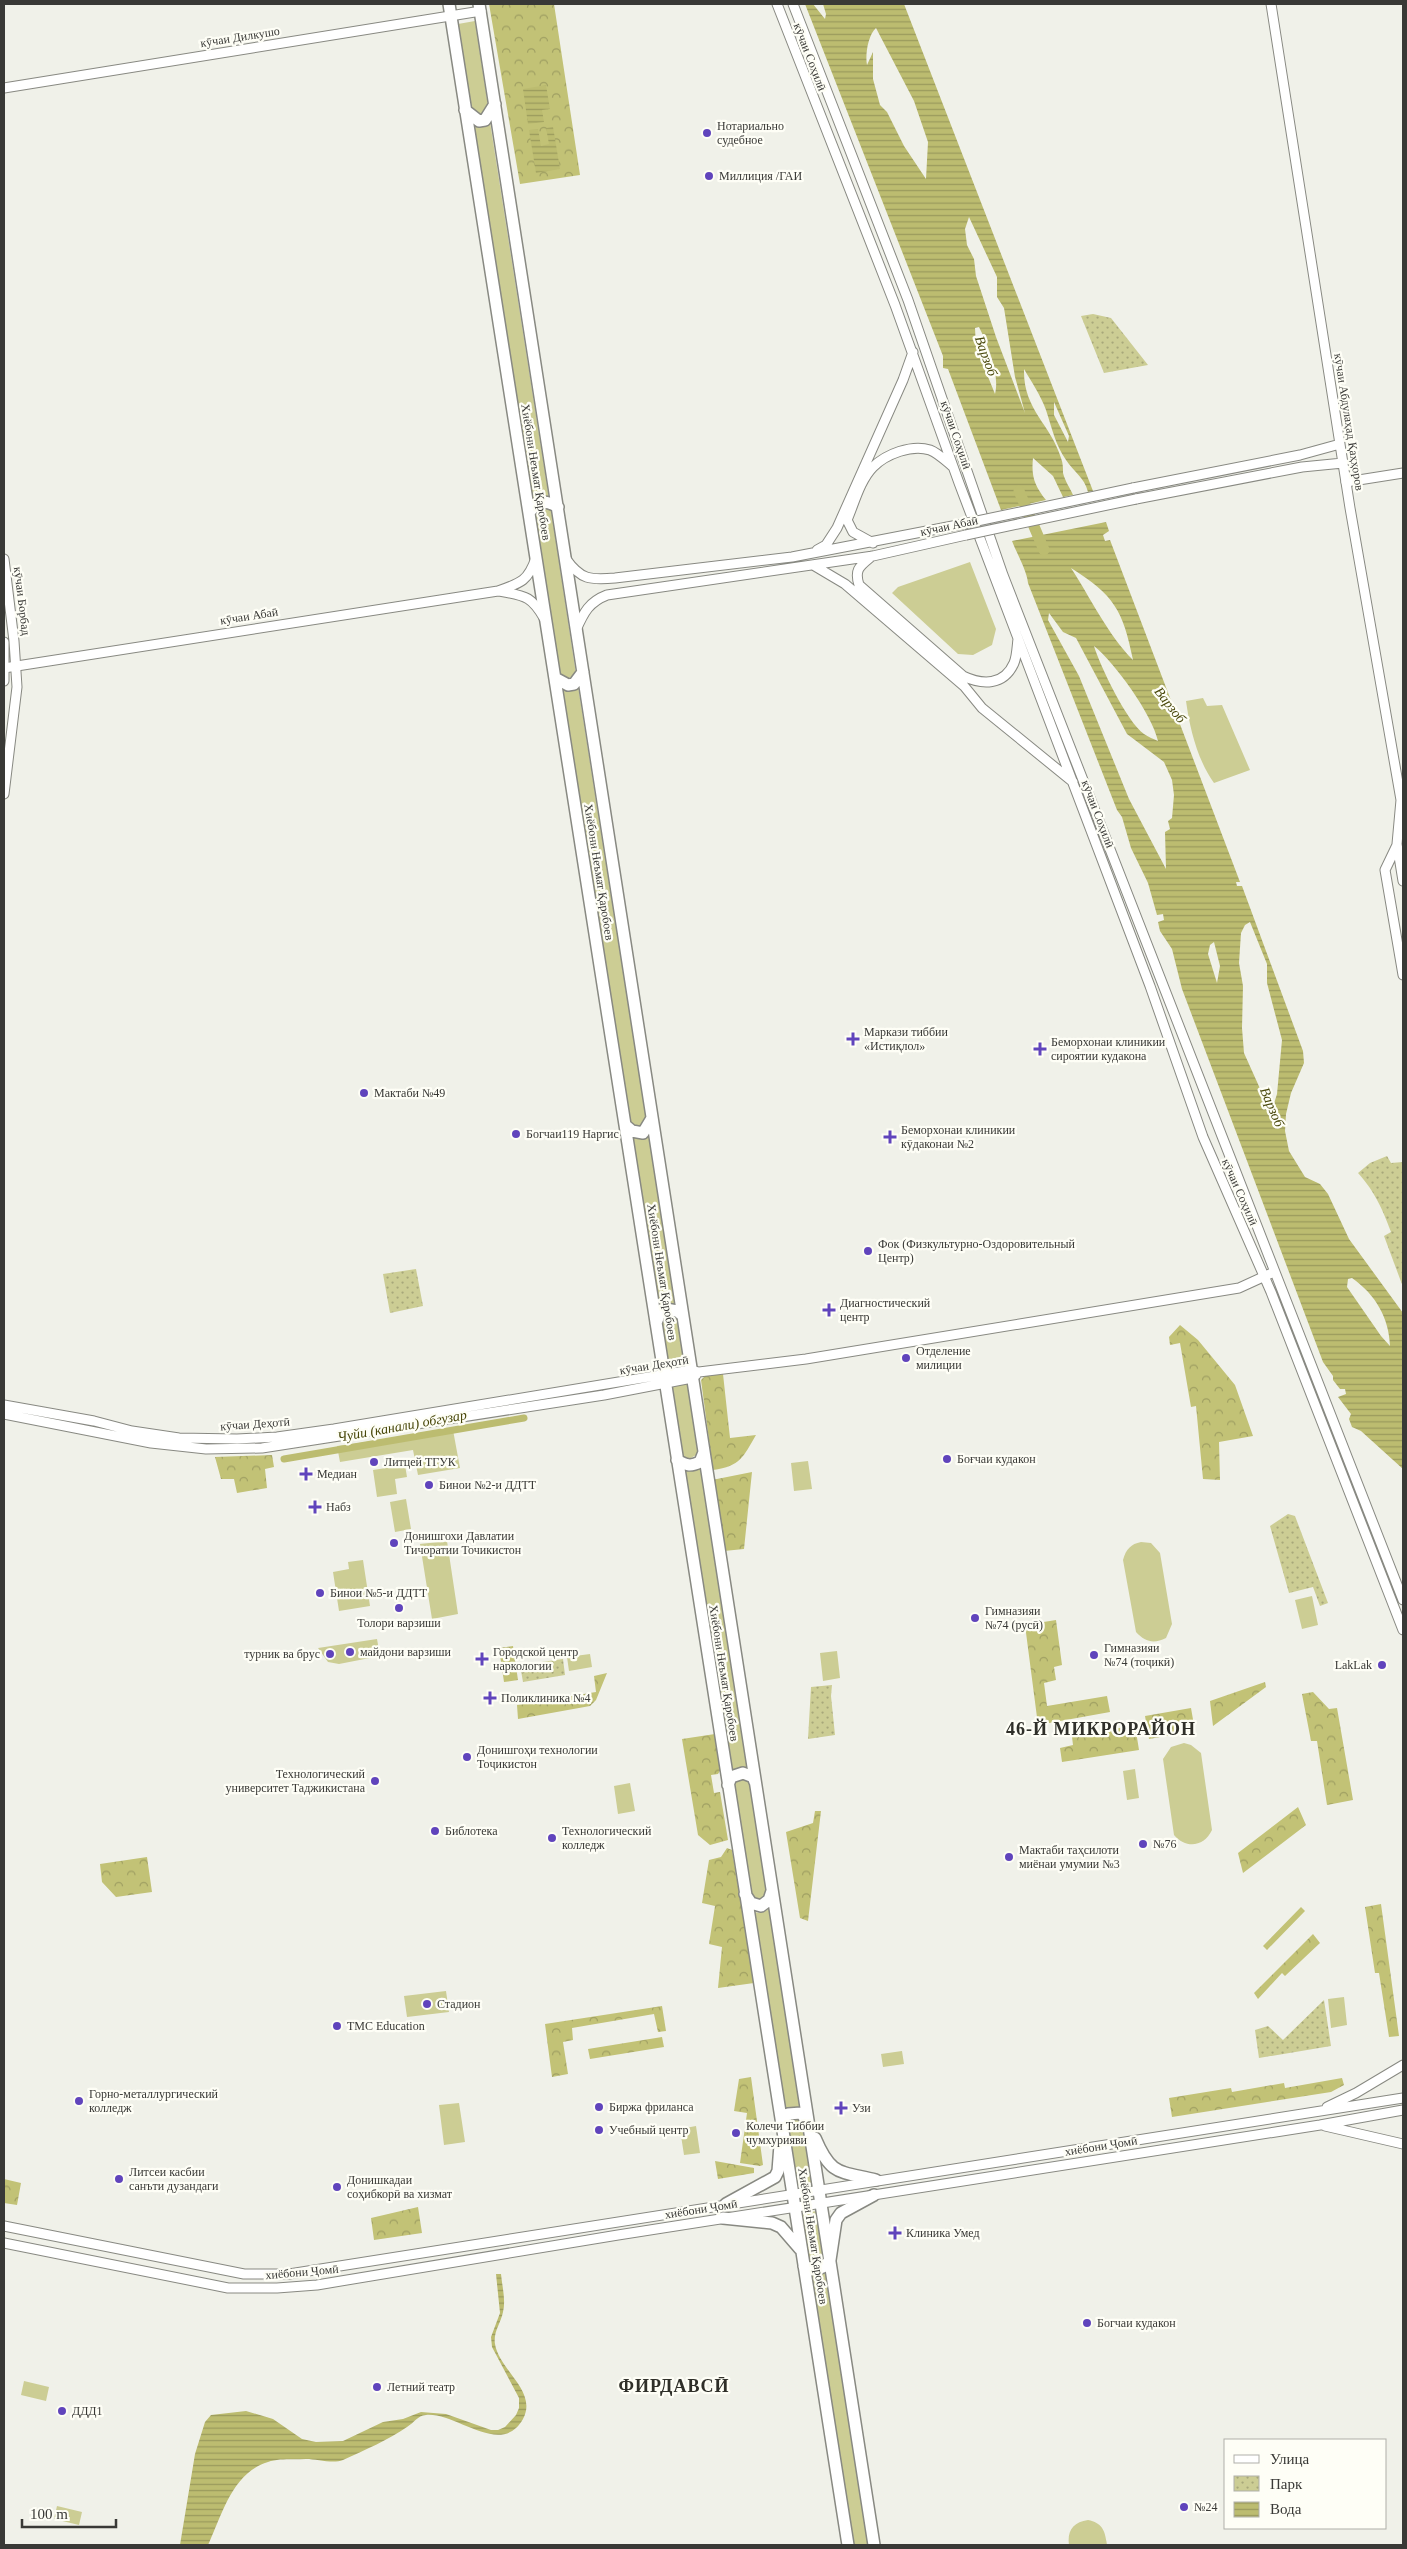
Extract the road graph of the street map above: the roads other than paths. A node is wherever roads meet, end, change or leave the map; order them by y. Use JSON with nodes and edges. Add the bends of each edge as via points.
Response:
{"nodes":[{"id":1,"x":449,"y":4,"type":"edge"},
{"id":2,"x":777,"y":4,"type":"edge"},
{"id":3,"x":793,"y":4,"type":"edge"},
{"id":4,"x":1271,"y":4,"type":"edge"},
{"id":5,"x":480,"y":7,"type":"edge"},
{"id":6,"x":451,"y":16,"type":"junction"},
{"id":7,"x":4,"y":88,"type":"edge"},
{"id":8,"x":495,"y":104,"type":"junction"},
{"id":9,"x":466,"y":110,"type":"junction"},
{"id":10,"x":841,"y":128,"type":"junction"},
{"id":11,"x":826,"y":133,"type":"junction"},
{"id":12,"x":854,"y":160,"type":"junction"},
{"id":13,"x":839,"y":165,"type":"junction"},
{"id":14,"x":912,"y":352,"type":"junction"},
{"id":15,"x":1340,"y":444,"type":"junction"},
{"id":16,"x":1344,"y":463,"type":"junction"},
{"id":17,"x":954,"y":467,"type":"junction"},
{"id":18,"x":1403,"y":473,"type":"edge"},
{"id":19,"x":1346,"y":482,"type":"junction"},
{"id":20,"x":558,"y":507,"type":"junction"},
{"id":21,"x":529,"y":513,"type":"junction"},
{"id":22,"x":873,"y":543,"type":"junction"},
{"id":23,"x":813,"y":553,"type":"junction"},
{"id":24,"x":873,"y":556,"type":"junction"},
{"id":25,"x":565,"y":557,"type":"junction"},
{"id":26,"x":536,"y":558,"type":"junction"},
{"id":27,"x":4,"y":559,"type":"edge"},
{"id":28,"x":813,"y":564,"type":"junction"},
{"id":29,"x":498,"y":591,"type":"junction"},
{"id":30,"x":546,"y":620,"type":"junction"},
{"id":31,"x":576,"y":630,"type":"junction"},
{"id":32,"x":1018,"y":638,"type":"junction"},
{"id":33,"x":4,"y":642,"type":"edge"},
{"id":34,"x":17,"y":666,"type":"junction"},
{"id":35,"x":4,"y":668,"type":"edge"},
{"id":36,"x":583,"y":672,"type":"junction"},
{"id":37,"x":554,"y":678,"type":"junction"},
{"id":38,"x":4,"y":681,"type":"edge"},
{"id":39,"x":1073,"y":782,"type":"junction"},
{"id":40,"x":4,"y":794,"type":"edge"},
{"id":41,"x":1397,"y":844,"type":"junction"},
{"id":42,"x":1403,"y":881,"type":"edge"},
{"id":43,"x":1403,"y":975,"type":"edge"},
{"id":44,"x":652,"y":1118,"type":"junction"},
{"id":45,"x":625,"y":1124,"type":"junction"},
{"id":46,"x":1228,"y":1154,"type":"junction"},
{"id":47,"x":1212,"y":1161,"type":"junction"},
{"id":48,"x":1274,"y":1272,"type":"junction"},
{"id":49,"x":1264,"y":1277,"type":"junction"},
{"id":50,"x":682,"y":1315,"type":"junction"},
{"id":51,"x":656,"y":1323,"type":"junction"},
{"id":52,"x":694,"y":1373,"type":"junction"},
{"id":53,"x":665,"y":1379,"type":"junction"},
{"id":54,"x":4,"y":1405,"type":"edge"},
{"id":55,"x":4,"y":1414,"type":"edge"},
{"id":56,"x":704,"y":1452,"type":"junction"},
{"id":57,"x":677,"y":1460,"type":"junction"},
{"id":58,"x":1403,"y":1600,"type":"edge"},
{"id":59,"x":1403,"y":1630,"type":"edge"},
{"id":60,"x":728,"y":1785,"type":"junction"},
{"id":61,"x":756,"y":1786,"type":"junction"},
{"id":62,"x":772,"y":1891,"type":"junction"},
{"id":63,"x":745,"y":1894,"type":"junction"},
{"id":64,"x":1403,"y":2065,"type":"edge"},
{"id":65,"x":1403,"y":2098,"type":"edge"},
{"id":66,"x":1403,"y":2110,"type":"edge"},
{"id":67,"x":1318,"y":2112,"type":"junction"},
{"id":68,"x":808,"y":2122,"type":"junction"},
{"id":69,"x":1320,"y":2125,"type":"junction"},
{"id":70,"x":782,"y":2126,"type":"junction"},
{"id":71,"x":1403,"y":2144,"type":"edge"},
{"id":72,"x":1018,"y":2158,"type":"junction"},
{"id":73,"x":989,"y":2163,"type":"junction"},
{"id":74,"x":1020,"y":2171,"type":"junction"},
{"id":75,"x":991,"y":2176,"type":"junction"},
{"id":76,"x":876,"y":2180,"type":"junction"},
{"id":77,"x":818,"y":2189,"type":"junction"},
{"id":78,"x":792,"y":2193,"type":"junction"},
{"id":79,"x":874,"y":2194,"type":"junction"},
{"id":80,"x":821,"y":2203,"type":"junction"},
{"id":81,"x":726,"y":2204,"type":"junction"},
{"id":82,"x":795,"y":2208,"type":"junction"},
{"id":83,"x":723,"y":2218,"type":"junction"},
{"id":84,"x":4,"y":2226,"type":"edge"},
{"id":85,"x":4,"y":2243,"type":"edge"},
{"id":86,"x":106,"y":2248,"type":"junction"},
{"id":87,"x":802,"y":2250,"type":"junction"},
{"id":88,"x":830,"y":2260,"type":"junction"},
{"id":89,"x":102,"y":2263,"type":"junction"},
{"id":90,"x":804,"y":2266,"type":"junction"},
{"id":91,"x":848,"y":2545,"type":"edge"},
{"id":92,"x":874,"y":2545,"type":"edge"}],
"edges":[{"from":1,"to":6,"type":"highway","name":"Хиёбони Неъмат Қаробоев"},
{"from":2,"to":11,"type":"main road","name":"кӯчаи Соҳилӣ"},
{"from":3,"to":10,"type":"main road","name":"кӯчаи Соҳилӣ"},
{"from":4,"to":15,"type":"main road","name":"кӯчаи Абдулаҳад Қаҳҳоров"},
{"from":5,"to":6,"type":"main road","name":"кӯчаи Дилкушо"},
{"from":5,"to":8,"type":"highway","name":"Хиёбони Неъмат Қаробоев"},
{"from":6,"to":7,"type":"main road","name":"кӯчаи Дилкушо"},
{"from":6,"to":9,"type":"highway","name":"Хиёбони Неъмат Қаробоев"},
{"from":8,"to":9,"type":"highway","via":[[485,120],[479,121]]},
{"from":8,"to":20,"type":"highway","name":"Хиёбони Неъмат Қаробоев"},
{"from":9,"to":21,"type":"highway","name":"Хиёбони Неъмат Қаробоев"},
{"from":10,"to":11,"type":"main road","via":[[832,137]]},
{"from":10,"to":12,"type":"main road","name":"кӯчаи Соҳилӣ"},
{"from":11,"to":13,"type":"main road","name":"кӯчаи Соҳилӣ"},
{"from":12,"to":13,"type":"main road","via":[[843,161]]},
{"from":12,"to":46,"type":"main road","name":"кӯчаи Соҳилӣ","via":[[908,300],[1003,575]]},
{"from":13,"to":14,"type":"main road","name":"кӯчаи Соҳилӣ"},
{"from":14,"to":17,"type":"main road","name":"кӯчаи Соҳилӣ"},
{"from":14,"to":23,"type":"main road","via":[[903,380],[836,528],[826,545]]},
{"from":15,"to":16,"type":"main road","name":"кӯчаи Абдулаҳад Қаҳҳоров"},
{"from":15,"to":22,"type":"main road","name":"кӯчаи Абаӣ","bridge":true},
{"from":16,"to":19,"type":"main road","name":"кӯчаи Абдулаҳад Қаҳҳоров"},
{"from":16,"to":24,"type":"main road","name":"кӯчаи Абаӣ","bridge":true,"via":[[1302,467],[1136,499]]},
{"from":17,"to":22,"type":"main road","via":[[923,448],[890,454],[872,467],[847,520],[853,532]]},
{"from":17,"to":32,"type":"main road","name":"кӯчаи Соҳилӣ"},
{"from":18,"to":19,"type":"main road"},
{"from":19,"to":41,"type":"main road","name":"кӯчаи Абдулаҳад Қаҳҳоров","via":[[1401,800]]},
{"from":20,"to":21,"type":"highway","via":[[544,501],[534,505]]},
{"from":20,"to":25,"type":"highway","name":"Хиёбони Неъмат Қаробоев"},
{"from":21,"to":26,"type":"highway","name":"Хиёбони Неъмат Қаробоев"},
{"from":22,"to":23,"type":"main road","name":"кӯчаи Абаӣ"},
{"from":23,"to":25,"type":"main road","name":"кӯчаи Абаӣ","via":[[593,580],[581,576]]},
{"from":24,"to":28,"type":"main road","name":"кӯчаи Абаӣ"},
{"from":24,"to":32,"type":"main road","via":[[858,567],[856,574],[860,585],[963,676],[978,683],[992,682],[1005,675],[1014,662]]},
{"from":25,"to":31,"type":"highway","name":"Хиёбони Неъмат Қаробоев"},
{"from":26,"to":29,"type":"main road","name":"кӯчаи Абаӣ","via":[[525,579]]},
{"from":26,"to":30,"type":"highway","name":"Хиёбони Неъмат Қаробоев"},
{"from":27,"to":34,"type":"main road","name":"кӯчаи Борбад"},
{"from":28,"to":31,"type":"main road","name":"кӯчаи Абаӣ","via":[[607,595],[585,609]]},
{"from":28,"to":39,"type":"main road","via":[[845,584],[964,686],[982,708]]},
{"from":29,"to":30,"type":"main road","name":"кӯчаи Абаӣ","via":[[529,598]]},
{"from":29,"to":34,"type":"main road","name":"кӯчаи Абаӣ"},
{"from":30,"to":37,"type":"highway","name":"Хиёбони Неъмат Қаробоев"},
{"from":31,"to":36,"type":"highway","name":"Хиёбони Неъмат Қаробоев"},
{"from":32,"to":39,"type":"main road","name":"кӯчаи Соҳилӣ"},
{"from":33,"to":35,"type":"main road","name":"кӯчаи Борбад"},
{"from":34,"to":35,"type":"main road","name":"кӯчаи Абаӣ"},
{"from":34,"to":40,"type":"main road","name":"кӯчаи Борбад"},
{"from":35,"to":38,"type":"main road","name":"кӯчаи Борбад"},
{"from":36,"to":37,"type":"highway","via":[[574,684],[568,685]]},
{"from":36,"to":44,"type":"highway","name":"Хиёбони Неъмат Қаробоев"},
{"from":37,"to":45,"type":"highway","name":"Хиёбони Неъмат Қаробоев"},
{"from":39,"to":47,"type":"main road","name":"кӯчаи Соҳилӣ"},
{"from":41,"to":42,"type":"main road","name":"кӯчаи Абдулаҳад Қаҳҳоров"},
{"from":41,"to":43,"type":"main road","name":"кӯчаи Абдулаҳад Қаҳҳоров","via":[[1385,870]]},
{"from":44,"to":45,"type":"highway","via":[[642,1133],[632,1131]]},
{"from":44,"to":50,"type":"highway","name":"Хиёбони Неъмат Қаробоев"},
{"from":45,"to":51,"type":"highway","name":"Хиёбони Неъмат Қаробоев"},
{"from":46,"to":47,"type":"main road"},
{"from":46,"to":48,"type":"main road","name":"кӯчаи Соҳилӣ"},
{"from":47,"to":49,"type":"main road","name":"кӯчаи Соҳилӣ"},
{"from":48,"to":49,"type":"main road","name":"кӯчаи Деҳотӣ"},
{"from":48,"to":58,"type":"main road","name":"кӯчаи Соҳилӣ"},
{"from":49,"to":52,"type":"main road","name":"кӯчаи Деҳотӣ","via":[[1225,1291],[806,1359]]},
{"from":49,"to":59,"type":"main road","name":"кӯчаи Соҳилӣ"},
{"from":50,"to":51,"type":"highway","via":[[666,1310],[660,1313]]},
{"from":50,"to":52,"type":"highway","name":"Хиёбони Неъмат Қаробоев"},
{"from":51,"to":53,"type":"highway","name":"Хиёбони Неъмат Қаробоев"},
{"from":52,"to":53,"type":"main road","name":"кӯчаи Деҳотӣ"},
{"from":52,"to":56,"type":"highway","name":"Хиёбони Неъмат Қаробоев"},
{"from":53,"to":54,"type":"main road","name":"кӯчаи Деҳотӣ","via":[[277,1437],[245,1439],[179,1438]]},
{"from":53,"to":55,"type":"main road","name":"кӯчаи Деҳотӣ","via":[[262,1448],[206,1449],[160,1445]]},
{"from":53,"to":57,"type":"highway","name":"Хиёбони Неъмат Қаробоев"},
{"from":56,"to":57,"type":"highway","via":[[700,1462],[692,1466]]},
{"from":56,"to":61,"type":"highway","name":"Хиёбони Неъмат Қаробоев"},
{"from":57,"to":60,"type":"highway","name":"Хиёбони Неъмат Қаробоев"},
{"from":60,"to":61,"type":"highway","via":[[731,1777],[743,1773],[753,1777]]},
{"from":60,"to":63,"type":"highway","name":"Хиёбони Неъмат Қаробоев"},
{"from":61,"to":62,"type":"highway","name":"Хиёбони Неъмат Қаробоев"},
{"from":62,"to":63,"type":"highway","via":[[769,1900],[761,1906],[751,1903]]},
{"from":62,"to":68,"type":"highway","name":"Хиёбони Неъмат Қаробоев"},
{"from":63,"to":70,"type":"highway","name":"Хиёбони Неъмат Қаробоев"},
{"from":64,"to":67,"type":"main road"},
{"from":65,"to":67,"type":"main road","name":"хиёбони Ҷомӣ"},
{"from":66,"to":69,"type":"main road","name":"хиёбони Ҷомӣ"},
{"from":67,"to":72,"type":"main road","name":"хиёбони Ҷомӣ"},
{"from":68,"to":70,"type":"highway","via":[[796,2112],[788,2114]]},
{"from":68,"to":76,"type":"highway","via":[[829,2166]]},
{"from":68,"to":77,"type":"highway","name":"Хиёбони Неъмат Қаробоев"},
{"from":69,"to":71,"type":"main road"},
{"from":69,"to":74,"type":"main road","name":"хиёбони Ҷомӣ"},
{"from":70,"to":78,"type":"highway","name":"Хиёбони Неъмат Қаробоев"},
{"from":70,"to":81,"type":"highway","via":[[775,2177]]},
{"from":72,"to":73,"type":"main road","name":"хиёбони Ҷомӣ"},
{"from":72,"to":74,"type":"main road"},
{"from":73,"to":75,"type":"main road"},
{"from":73,"to":76,"type":"main road","name":"хиёбони Ҷомӣ"},
{"from":74,"to":75,"type":"main road","name":"хиёбони Ҷомӣ"},
{"from":75,"to":79,"type":"main road","name":"хиёбони Ҷомӣ"},
{"from":76,"to":77,"type":"main road","name":"хиёбони Ҷомӣ"},
{"from":77,"to":78,"type":"main road","name":"хиёбони Ҷомӣ"},
{"from":77,"to":80,"type":"highway","name":"Хиёбони Неъмат Қаробоев"},
{"from":78,"to":81,"type":"main road","name":"хиёбони Ҷомӣ"},
{"from":78,"to":82,"type":"highway","name":"Хиёбони Неъмат Қаробоев"},
{"from":79,"to":80,"type":"main road","name":"хиёбони Ҷомӣ"},
{"from":79,"to":88,"type":"highway","via":[[840,2213]]},
{"from":80,"to":82,"type":"main road","name":"хиёбони Ҷомӣ"},
{"from":80,"to":88,"type":"highway","name":"Хиёбони Неъмат Қаробоев"},
{"from":81,"to":86,"type":"main road","name":"хиёбони Ҷомӣ","via":[[289,2274],[244,2274]]},
{"from":82,"to":83,"type":"main road","name":"хиёбони Ҷомӣ"},
{"from":82,"to":87,"type":"highway","name":"Хиёбони Неъмат Қаробоев"},
{"from":83,"to":87,"type":"highway","via":[[776,2225],[788,2232]]},
{"from":83,"to":89,"type":"main road","name":"хиёбони Ҷомӣ","via":[[318,2286],[228,2288]]},
{"from":84,"to":86,"type":"main road","name":"хиёбони Ҷомӣ"},
{"from":85,"to":89,"type":"main road","name":"хиёбони Ҷомӣ"},
{"from":86,"to":89,"type":"main road"},
{"from":87,"to":90,"type":"highway","name":"Хиёбони Неъмат Қаробоев"},
{"from":88,"to":90,"type":"highway","via":[[821,2268]]},
{"from":88,"to":92,"type":"highway","name":"Хиёбони Неъмат Қаробоев"},
{"from":90,"to":91,"type":"highway","name":"Хиёбони Неъмат Қаробоев"}]}
